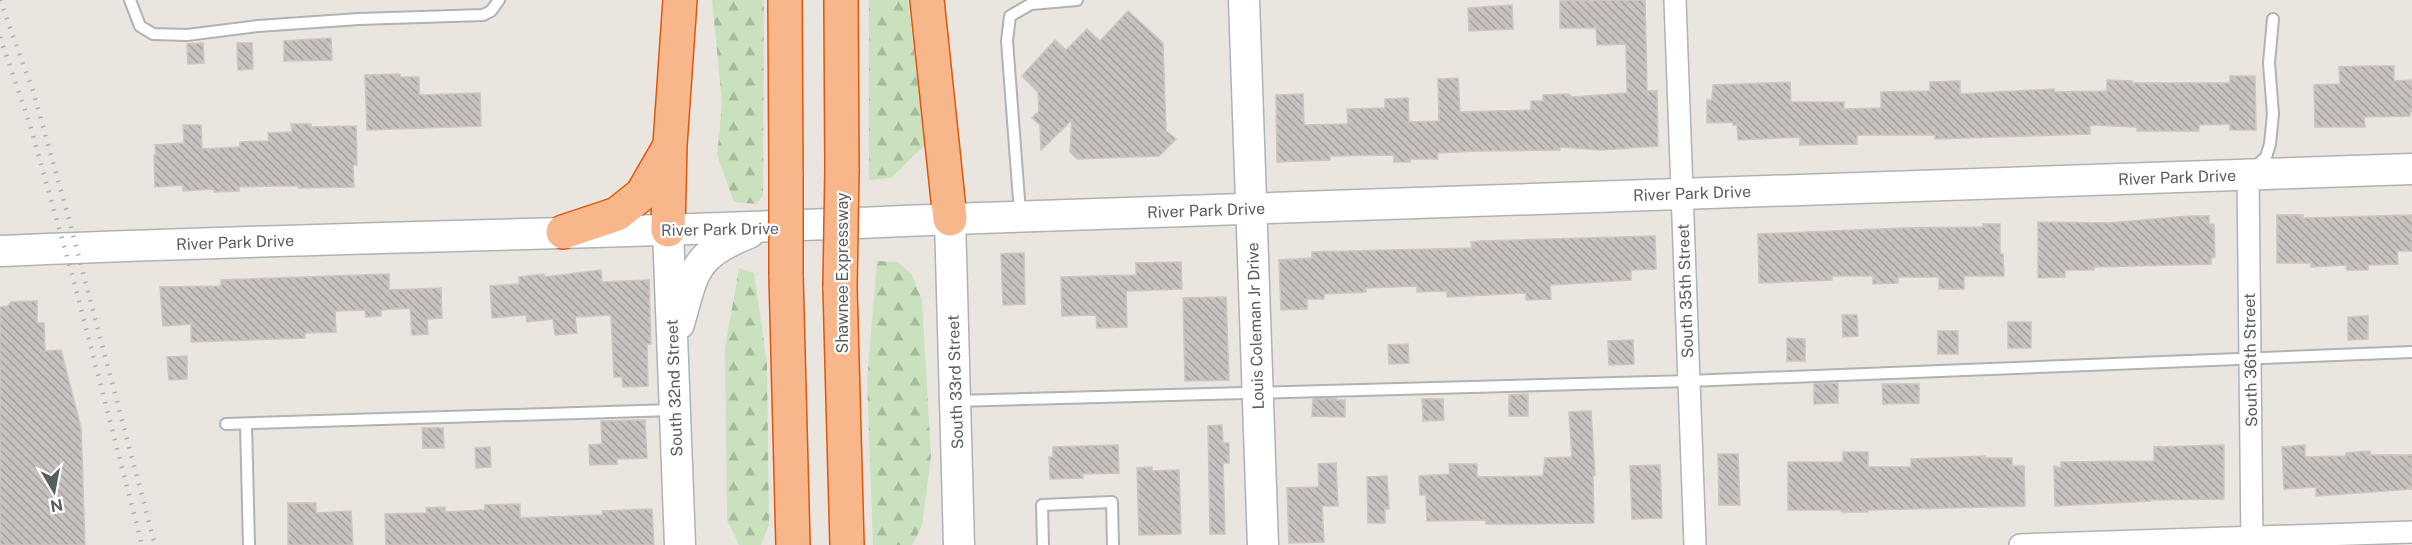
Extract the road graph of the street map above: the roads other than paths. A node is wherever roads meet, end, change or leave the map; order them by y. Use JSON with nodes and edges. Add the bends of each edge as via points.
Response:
{"nodes":[{"id":1,"x":130,"y":0,"type":"edge"},
{"id":2,"x":499,"y":0,"type":"edge"},
{"id":3,"x":680,"y":0,"type":"edge"},
{"id":4,"x":785,"y":0,"type":"edge"},
{"id":5,"x":841,"y":0,"type":"edge"},
{"id":6,"x":927,"y":0,"type":"edge"},
{"id":7,"x":1077,"y":0,"type":"edge"},
{"id":8,"x":1244,"y":0,"type":"edge"},
{"id":9,"x":1675,"y":0,"type":"edge"},
{"id":10,"x":2273,"y":19,"type":"dead end"},
{"id":11,"x":670,"y":145,"type":"junction"},
{"id":12,"x":2412,"y":169,"type":"edge"},
{"id":13,"x":2248,"y":174,"type":"junction"},
{"id":14,"x":1681,"y":194,"type":"junction"},
{"id":15,"x":1250,"y":208,"type":"junction"},
{"id":16,"x":1020,"y":217,"type":"junction"},
{"id":17,"x":950,"y":219,"type":"junction"},
{"id":18,"x":763,"y":228,"type":"junction"},
{"id":19,"x":668,"y":230,"type":"junction"},
{"id":20,"x":563,"y":231,"type":"junction"},
{"id":21,"x":0,"y":251,"type":"edge"},
{"id":22,"x":672,"y":348,"type":"junction"},
{"id":23,"x":2412,"y":352,"type":"edge"},
{"id":24,"x":2250,"y":359,"type":"junction"},
{"id":25,"x":1689,"y":381,"type":"junction"},
{"id":26,"x":1257,"y":391,"type":"junction"},
{"id":27,"x":955,"y":401,"type":"junction"},
{"id":28,"x":675,"y":410,"type":"junction"},
{"id":29,"x":226,"y":424,"type":"dead end"},
{"id":30,"x":246,"y":424,"type":"junction"},
{"id":31,"x":2412,"y":532,"type":"edge"},
{"id":32,"x":2252,"y":541,"type":"edge"},
{"id":33,"x":249,"y":545,"type":"edge"},
{"id":34,"x":680,"y":545,"type":"edge"},
{"id":35,"x":793,"y":545,"type":"edge"},
{"id":36,"x":847,"y":545,"type":"edge"},
{"id":37,"x":959,"y":545,"type":"edge"},
{"id":38,"x":1043,"y":545,"type":"edge"},
{"id":39,"x":1113,"y":545,"type":"edge"},
{"id":40,"x":1263,"y":545,"type":"edge"},
{"id":41,"x":1695,"y":545,"type":"edge"},
{"id":42,"x":2020,"y":545,"type":"edge"}],
"edges":[{"from":1,"to":2,"type":"lane","via":[[140,27],[153,34],[483,15]]},
{"from":3,"to":11,"type":"highway"},
{"from":4,"to":35,"type":"highway","bridge":true,"via":[[786,275]]},
{"from":5,"to":36,"type":"highway","name":"Shawnee Expressway","bridge":true,"via":[[840,287]]},
{"from":6,"to":17,"type":"highway"},
{"from":7,"to":16,"type":"lane","via":[[1031,4],[1010,16],[1007,41]]},
{"from":8,"to":15,"type":"street","name":"Louis Coleman Jr Drive"},
{"from":9,"to":14,"type":"street","name":"South 35th Street"},
{"from":10,"to":13,"type":"lane","via":[[2270,144],[2266,157]]},
{"from":11,"to":19,"type":"highway"},
{"from":11,"to":20,"type":"highway","via":[[642,194],[617,214]]},
{"from":12,"to":13,"type":"street","name":"River Park Drive"},
{"from":13,"to":14,"type":"street","name":"River Park Drive"},
{"from":13,"to":24,"type":"street","name":"South 36th Street"},
{"from":14,"to":15,"type":"street","name":"River Park Drive"},
{"from":14,"to":25,"type":"street","name":"South 35th Street"},
{"from":15,"to":16,"type":"street","name":"River Park Drive"},
{"from":15,"to":26,"type":"street","name":"Louis Coleman Jr Drive"},
{"from":16,"to":17,"type":"street","name":"River Park Drive"},
{"from":17,"to":18,"type":"street","name":"River Park Drive"},
{"from":17,"to":27,"type":"street","name":"South 33rd Street"},
{"from":18,"to":19,"type":"street","name":"River Park Drive"},
{"from":18,"to":22,"type":"street","via":[[716,248],[697,266]]},
{"from":19,"to":20,"type":"street","name":"River Park Drive"},
{"from":19,"to":22,"type":"street","name":"South 32nd Street"},
{"from":20,"to":21,"type":"street","name":"River Park Drive"},
{"from":22,"to":28,"type":"street","name":"South 32nd Street"},
{"from":23,"to":24,"type":"lane"},
{"from":24,"to":25,"type":"lane"},
{"from":24,"to":32,"type":"street","name":"South 36th Street"},
{"from":25,"to":26,"type":"lane"},
{"from":25,"to":41,"type":"street","name":"South 35th Street"},
{"from":26,"to":27,"type":"lane"},
{"from":26,"to":40,"type":"street","name":"Louis Coleman Jr Drive"},
{"from":27,"to":37,"type":"street","name":"South 33rd Street"},
{"from":28,"to":30,"type":"lane"},
{"from":28,"to":34,"type":"street","name":"South 32nd Street"},
{"from":29,"to":30,"type":"lane"},
{"from":30,"to":33,"type":"lane"},
{"from":31,"to":32,"type":"street"},
{"from":32,"to":42,"type":"street"},
{"from":38,"to":39,"type":"lane","via":[[1042,505],[1112,502]]}]}
